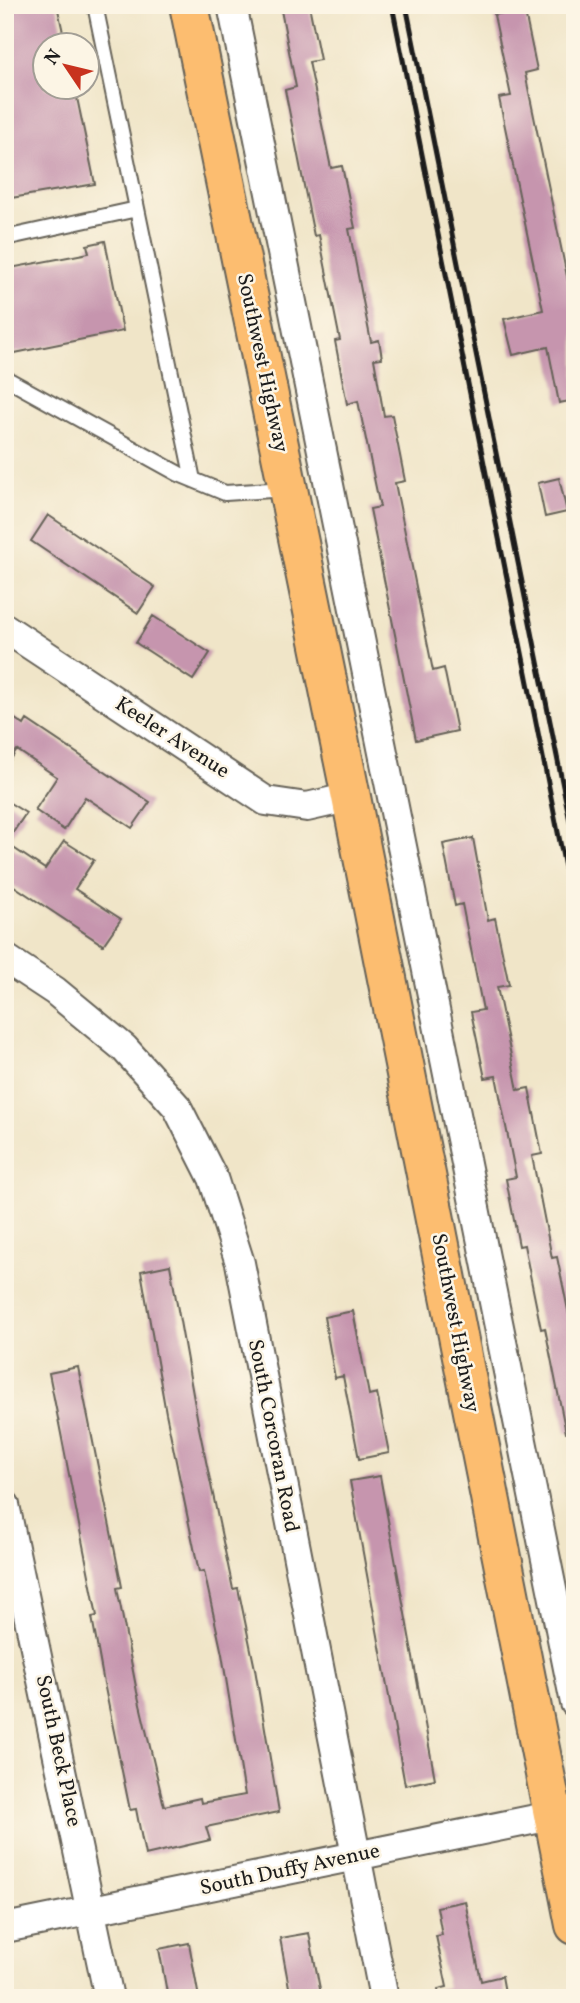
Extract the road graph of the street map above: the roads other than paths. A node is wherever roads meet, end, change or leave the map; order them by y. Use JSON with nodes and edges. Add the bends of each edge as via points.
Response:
{"nodes":[{"id":1,"x":95,"y":5,"type":"edge"},
{"id":2,"x":188,"y":5,"type":"edge"},
{"id":3,"x":232,"y":5,"type":"edge"},
{"id":4,"x":137,"y":209,"type":"junction"},
{"id":5,"x":5,"y":238,"type":"edge"},
{"id":6,"x":5,"y":378,"type":"edge"},
{"id":7,"x":193,"y":480,"type":"junction"},
{"id":8,"x":288,"y":488,"type":"junction"},
{"id":9,"x":5,"y":628,"type":"edge"},
{"id":10,"x":374,"y":713,"type":"junction"},
{"id":11,"x":335,"y":721,"type":"junction"},
{"id":12,"x":351,"y":797,"type":"junction"},
{"id":13,"x":5,"y":958,"type":"edge"},
{"id":14,"x":5,"y":1505,"type":"edge"},
{"id":15,"x":575,"y":1703,"type":"edge"},
{"id":16,"x":564,"y":1814,"type":"edge"},
{"id":17,"x":355,"y":1856,"type":"junction"},
{"id":18,"x":92,"y":1912,"type":"junction"},
{"id":19,"x":575,"y":1925,"type":"edge"},
{"id":20,"x":5,"y":1928,"type":"edge"},
{"id":21,"x":109,"y":1998,"type":"edge"},
{"id":22,"x":384,"y":1998,"type":"edge"}],
"edges":[{"from":1,"to":4,"type":"lane"},
{"from":2,"to":8,"type":"main road","name":"Southwest Highway"},
{"from":3,"to":10,"type":"street","name":"Southwest Highway"},
{"from":4,"to":5,"type":"lane"},
{"from":4,"to":7,"type":"lane"},
{"from":6,"to":7,"type":"lane"},
{"from":7,"to":8,"type":"lane","via":[[225,493]]},
{"from":8,"to":11,"type":"main road","name":"Southwest Highway"},
{"from":9,"to":12,"type":"street","name":"Keeler Avenue","via":[[266,801],[307,807]]},
{"from":10,"to":11,"type":"street"},
{"from":10,"to":15,"type":"street","name":"Southwest Highway"},
{"from":11,"to":12,"type":"main road","name":"Southwest Highway"},
{"from":12,"to":16,"type":"main road","name":"Southwest Highway"},
{"from":13,"to":17,"type":"street","name":"South Corcoran Road","via":[[55,991],[124,1048],[177,1107],[213,1178],[240,1263]]},
{"from":14,"to":18,"type":"street","name":"South Beck Place"},
{"from":16,"to":17,"type":"street","name":"South Duffy Avenue"},
{"from":16,"to":19,"type":"main road","name":"Southwest Highway"},
{"from":17,"to":18,"type":"street","name":"South Duffy Avenue"},
{"from":17,"to":22,"type":"street","name":"South Corcoran Road"},
{"from":18,"to":20,"type":"street","name":"South Duffy Avenue"},
{"from":18,"to":21,"type":"street","name":"South Beck Place"}]}
